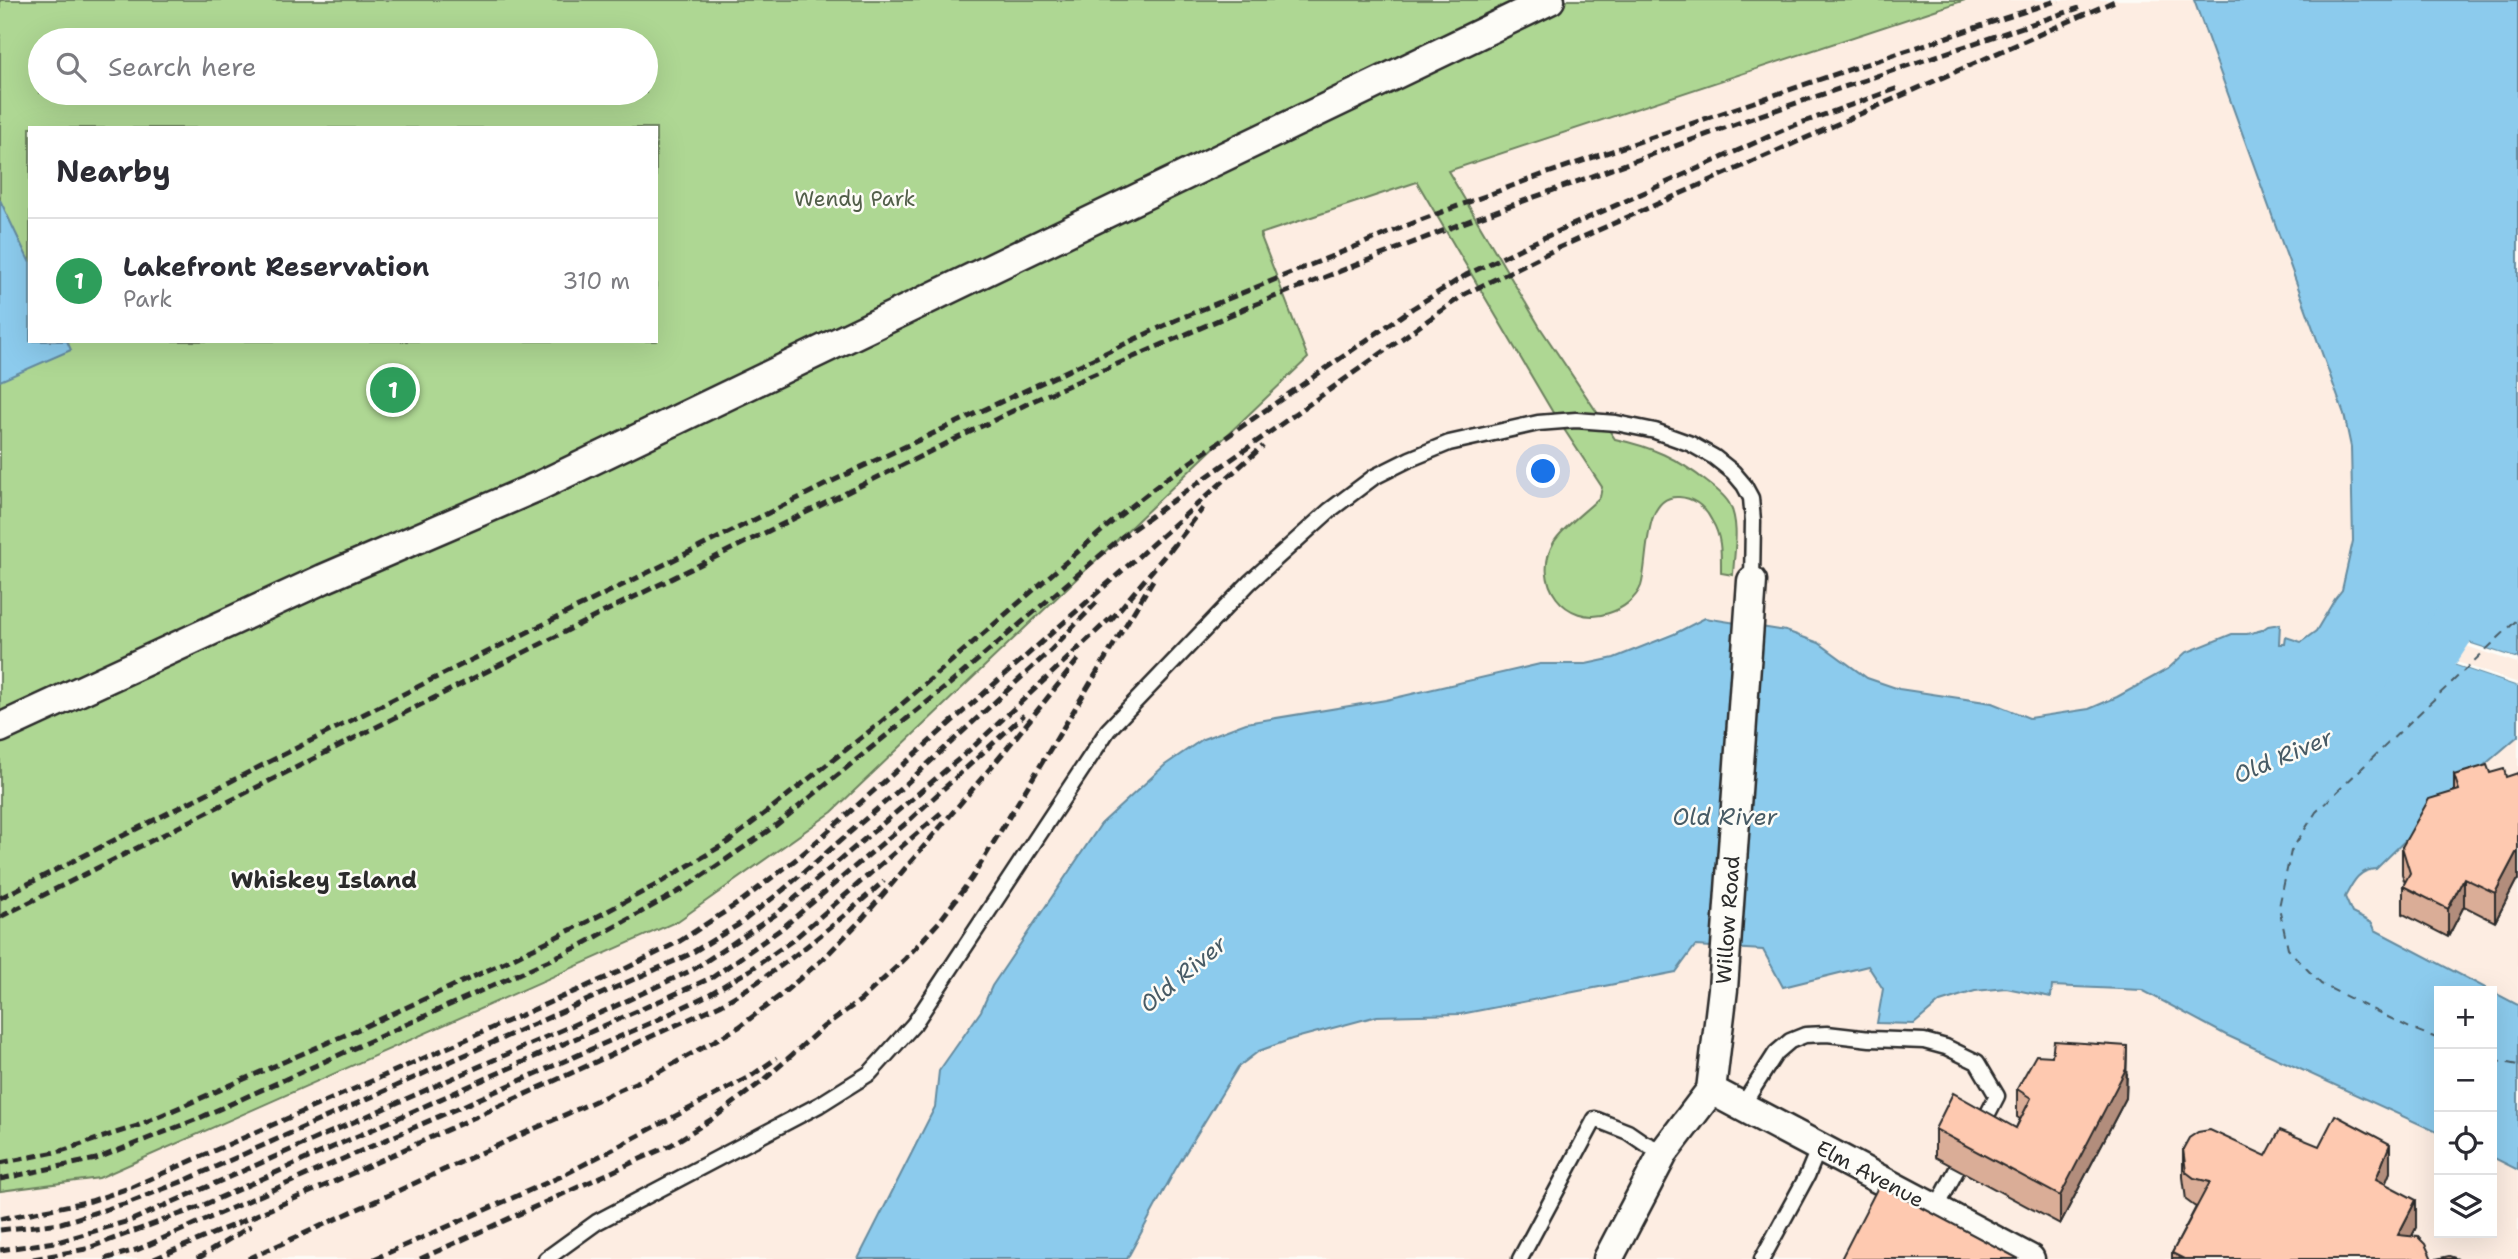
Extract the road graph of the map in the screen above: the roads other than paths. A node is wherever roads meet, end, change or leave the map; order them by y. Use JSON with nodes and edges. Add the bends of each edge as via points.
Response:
{"nodes":[{"id":1,"x":1550,"y":0,"type":"edge"},
{"id":2,"x":1752,"y":581,"type":"joint"},
{"id":3,"x":0,"y":728,"type":"edge"},
{"id":4,"x":1711,"y":1090,"type":"junction"},
{"id":5,"x":1742,"y":1107,"type":"junction"},
{"id":6,"x":1977,"y":1134,"type":"edge"},
{"id":7,"x":1819,"y":1147,"type":"junction"},
{"id":8,"x":1664,"y":1152,"type":"junction"},
{"id":9,"x":1957,"y":1169,"type":"dead end"},
{"id":10,"x":1936,"y":1209,"type":"junction"},
{"id":11,"x":546,"y":1259,"type":"edge"},
{"id":12,"x":1520,"y":1259,"type":"edge"},
{"id":13,"x":1608,"y":1259,"type":"edge"},
{"id":14,"x":1762,"y":1259,"type":"edge"},
{"id":15,"x":2030,"y":1259,"type":"edge"}],
"edges":[{"from":1,"to":3,"type":"street","via":[[539,486],[323,579]]},
{"from":2,"to":4,"type":"street","name":"Willow Road","via":[[1723,989]]},
{"from":2,"to":11,"type":"lane","via":[[1753,521],[1751,498],[1744,485],[1714,457],[1655,431],[1576,420],[1538,423],[1449,443],[1374,477],[1250,582],[1108,730],[914,1024],[870,1073],[819,1105],[597,1222]]},
{"from":4,"to":5,"type":"street","name":"Elm Avenue"},
{"from":4,"to":8,"type":"street"},
{"from":5,"to":6,"type":"lane","via":[[1776,1053],[1805,1035],[1924,1041],[1978,1062],[1997,1096]]},
{"from":5,"to":7,"type":"street","name":"Elm Avenue"},
{"from":7,"to":10,"type":"street","name":"Elm Avenue"},
{"from":7,"to":14,"type":"lane"},
{"from":8,"to":12,"type":"lane","via":[[1595,1119]]},
{"from":8,"to":13,"type":"street"},
{"from":9,"to":10,"type":"lane"},
{"from":10,"to":15,"type":"street","name":"Elm Avenue"}]}
